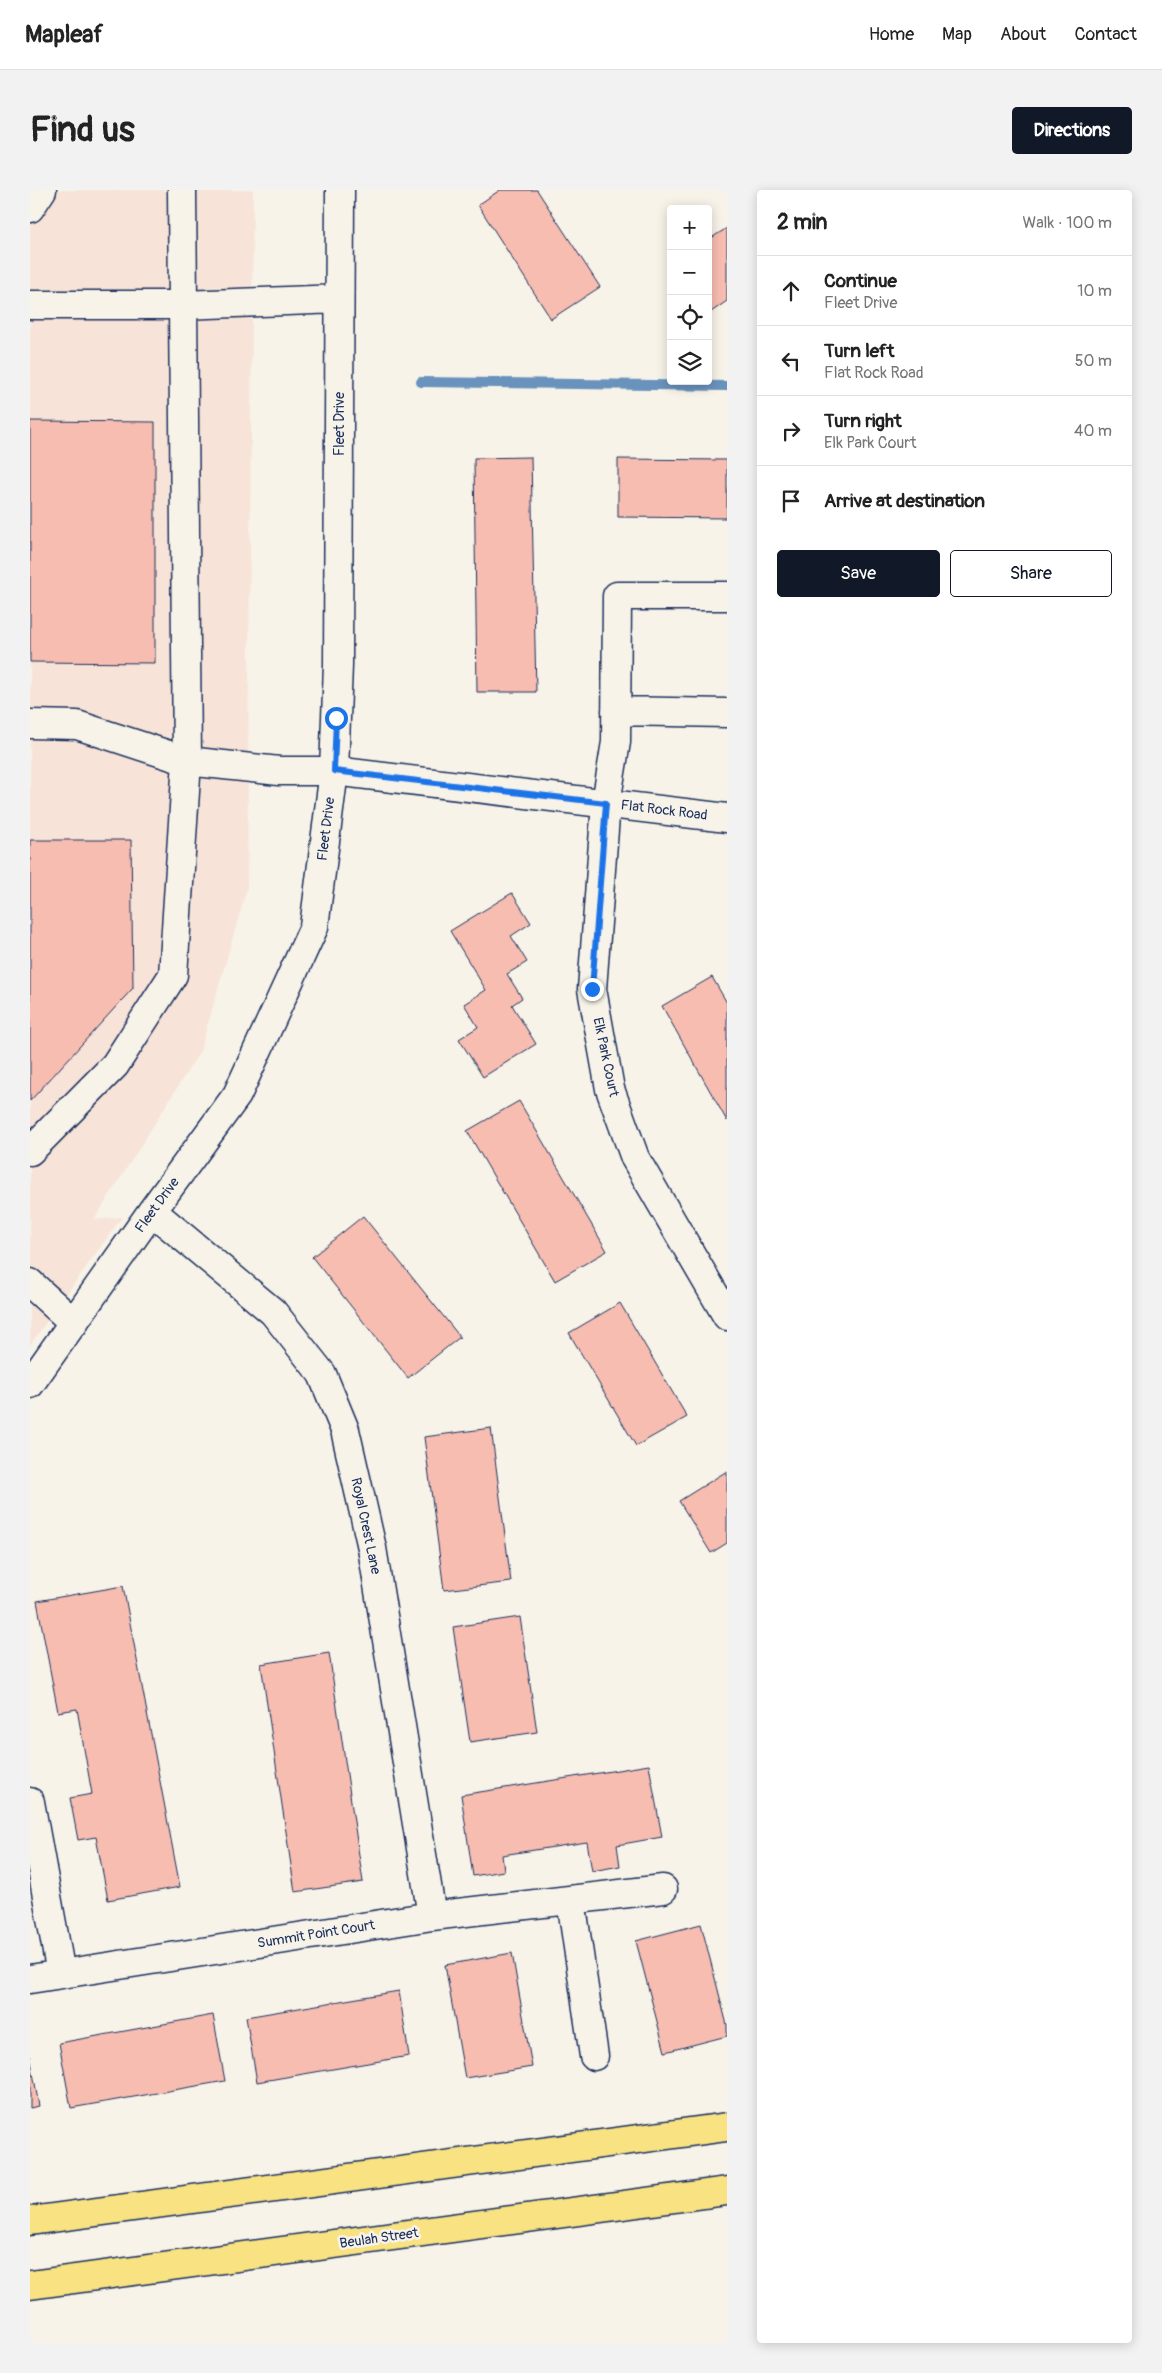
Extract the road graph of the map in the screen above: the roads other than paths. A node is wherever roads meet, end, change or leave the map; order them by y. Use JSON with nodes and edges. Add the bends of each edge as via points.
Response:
{"nodes":[{"id":1,"x":42,"y":190,"type":"edge"},
{"id":2,"x":182,"y":190,"type":"edge"},
{"id":3,"x":340,"y":190,"type":"edge"},
{"id":4,"x":30,"y":208,"type":"edge"},
{"id":5,"x":339,"y":299,"type":"junction"},
{"id":6,"x":30,"y":305,"type":"edge"},
{"id":7,"x":182,"y":305,"type":"junction"},
{"id":8,"x":727,"y":596,"type":"edge"},
{"id":9,"x":616,"y":711,"type":"junction"},
{"id":10,"x":727,"y":713,"type":"edge"},
{"id":11,"x":30,"y":724,"type":"edge"},
{"id":12,"x":187,"y":761,"type":"junction"},
{"id":13,"x":334,"y":771,"type":"junction"},
{"id":14,"x":606,"y":803,"type":"junction"},
{"id":15,"x":727,"y":818,"type":"edge"},
{"id":16,"x":30,"y":1152,"type":"edge"},
{"id":17,"x":152,"y":1211,"type":"junction"},
{"id":18,"x":30,"y":1283,"type":"edge"},
{"id":19,"x":719,"y":1284,"type":"edge"},
{"id":20,"x":727,"y":1316,"type":"edge"},
{"id":21,"x":74,"y":1323,"type":"junction"},
{"id":22,"x":30,"y":1384,"type":"edge"},
{"id":23,"x":30,"y":1802,"type":"edge"},
{"id":24,"x":663,"y":1889,"type":"dead end"},
{"id":25,"x":571,"y":1900,"type":"junction"},
{"id":26,"x":432,"y":1916,"type":"junction"},
{"id":27,"x":61,"y":1974,"type":"junction"},
{"id":28,"x":30,"y":1979,"type":"edge"},
{"id":29,"x":594,"y":2056,"type":"dead end"},
{"id":30,"x":727,"y":2127,"type":"edge"},
{"id":31,"x":727,"y":2191,"type":"edge"},
{"id":32,"x":30,"y":2221,"type":"edge"},
{"id":33,"x":30,"y":2285,"type":"edge"}],
"edges":[{"from":1,"to":4,"type":"street"},
{"from":2,"to":7,"type":"street"},
{"from":3,"to":5,"type":"street","name":"Fleet Drive"},
{"from":5,"to":7,"type":"street"},
{"from":5,"to":13,"type":"street","name":"Fleet Drive","via":[[338,665]]},
{"from":6,"to":7,"type":"street"},
{"from":7,"to":12,"type":"street"},
{"from":8,"to":9,"type":"street","name":"Elk Park Court","via":[[616,596]]},
{"from":9,"to":10,"type":"street"},
{"from":9,"to":14,"type":"street","name":"Elk Park Court","via":[[616,742]]},
{"from":11,"to":12,"type":"street","name":"Flat Rock Road","via":[[77,725]]},
{"from":12,"to":13,"type":"street","name":"Flat Rock Road","via":[[279,771]]},
{"from":12,"to":16,"type":"street","via":[[172,975],[115,1065]]},
{"from":13,"to":14,"type":"street","name":"Flat Rock Road"},
{"from":13,"to":17,"type":"street","name":"Fleet Drive","via":[[314,927],[237,1095]]},
{"from":14,"to":15,"type":"street","name":"Flat Rock Road"},
{"from":14,"to":19,"type":"street","name":"Elk Park Court","via":[[592,989],[610,1089],[635,1158]]},
{"from":17,"to":21,"type":"street","name":"Fleet Drive"},
{"from":17,"to":26,"type":"street","name":"Royal Crest Lane","via":[[273,1312],[322,1374],[345,1430],[372,1548]]},
{"from":18,"to":21,"type":"street"},
{"from":19,"to":20,"type":"street","name":"Elk Park Court"},
{"from":21,"to":22,"type":"street","name":"Fleet Drive"},
{"from":23,"to":27,"type":"street"},
{"from":24,"to":25,"type":"street","name":"Summit Point Court"},
{"from":25,"to":26,"type":"street","name":"Summit Point Court"},
{"from":25,"to":29,"type":"street"},
{"from":26,"to":27,"type":"street","name":"Summit Point Court"},
{"from":27,"to":28,"type":"street","name":"Summit Point Court"},
{"from":30,"to":32,"type":"main road"},
{"from":31,"to":33,"type":"main road","name":"Beulah Street"}]}
